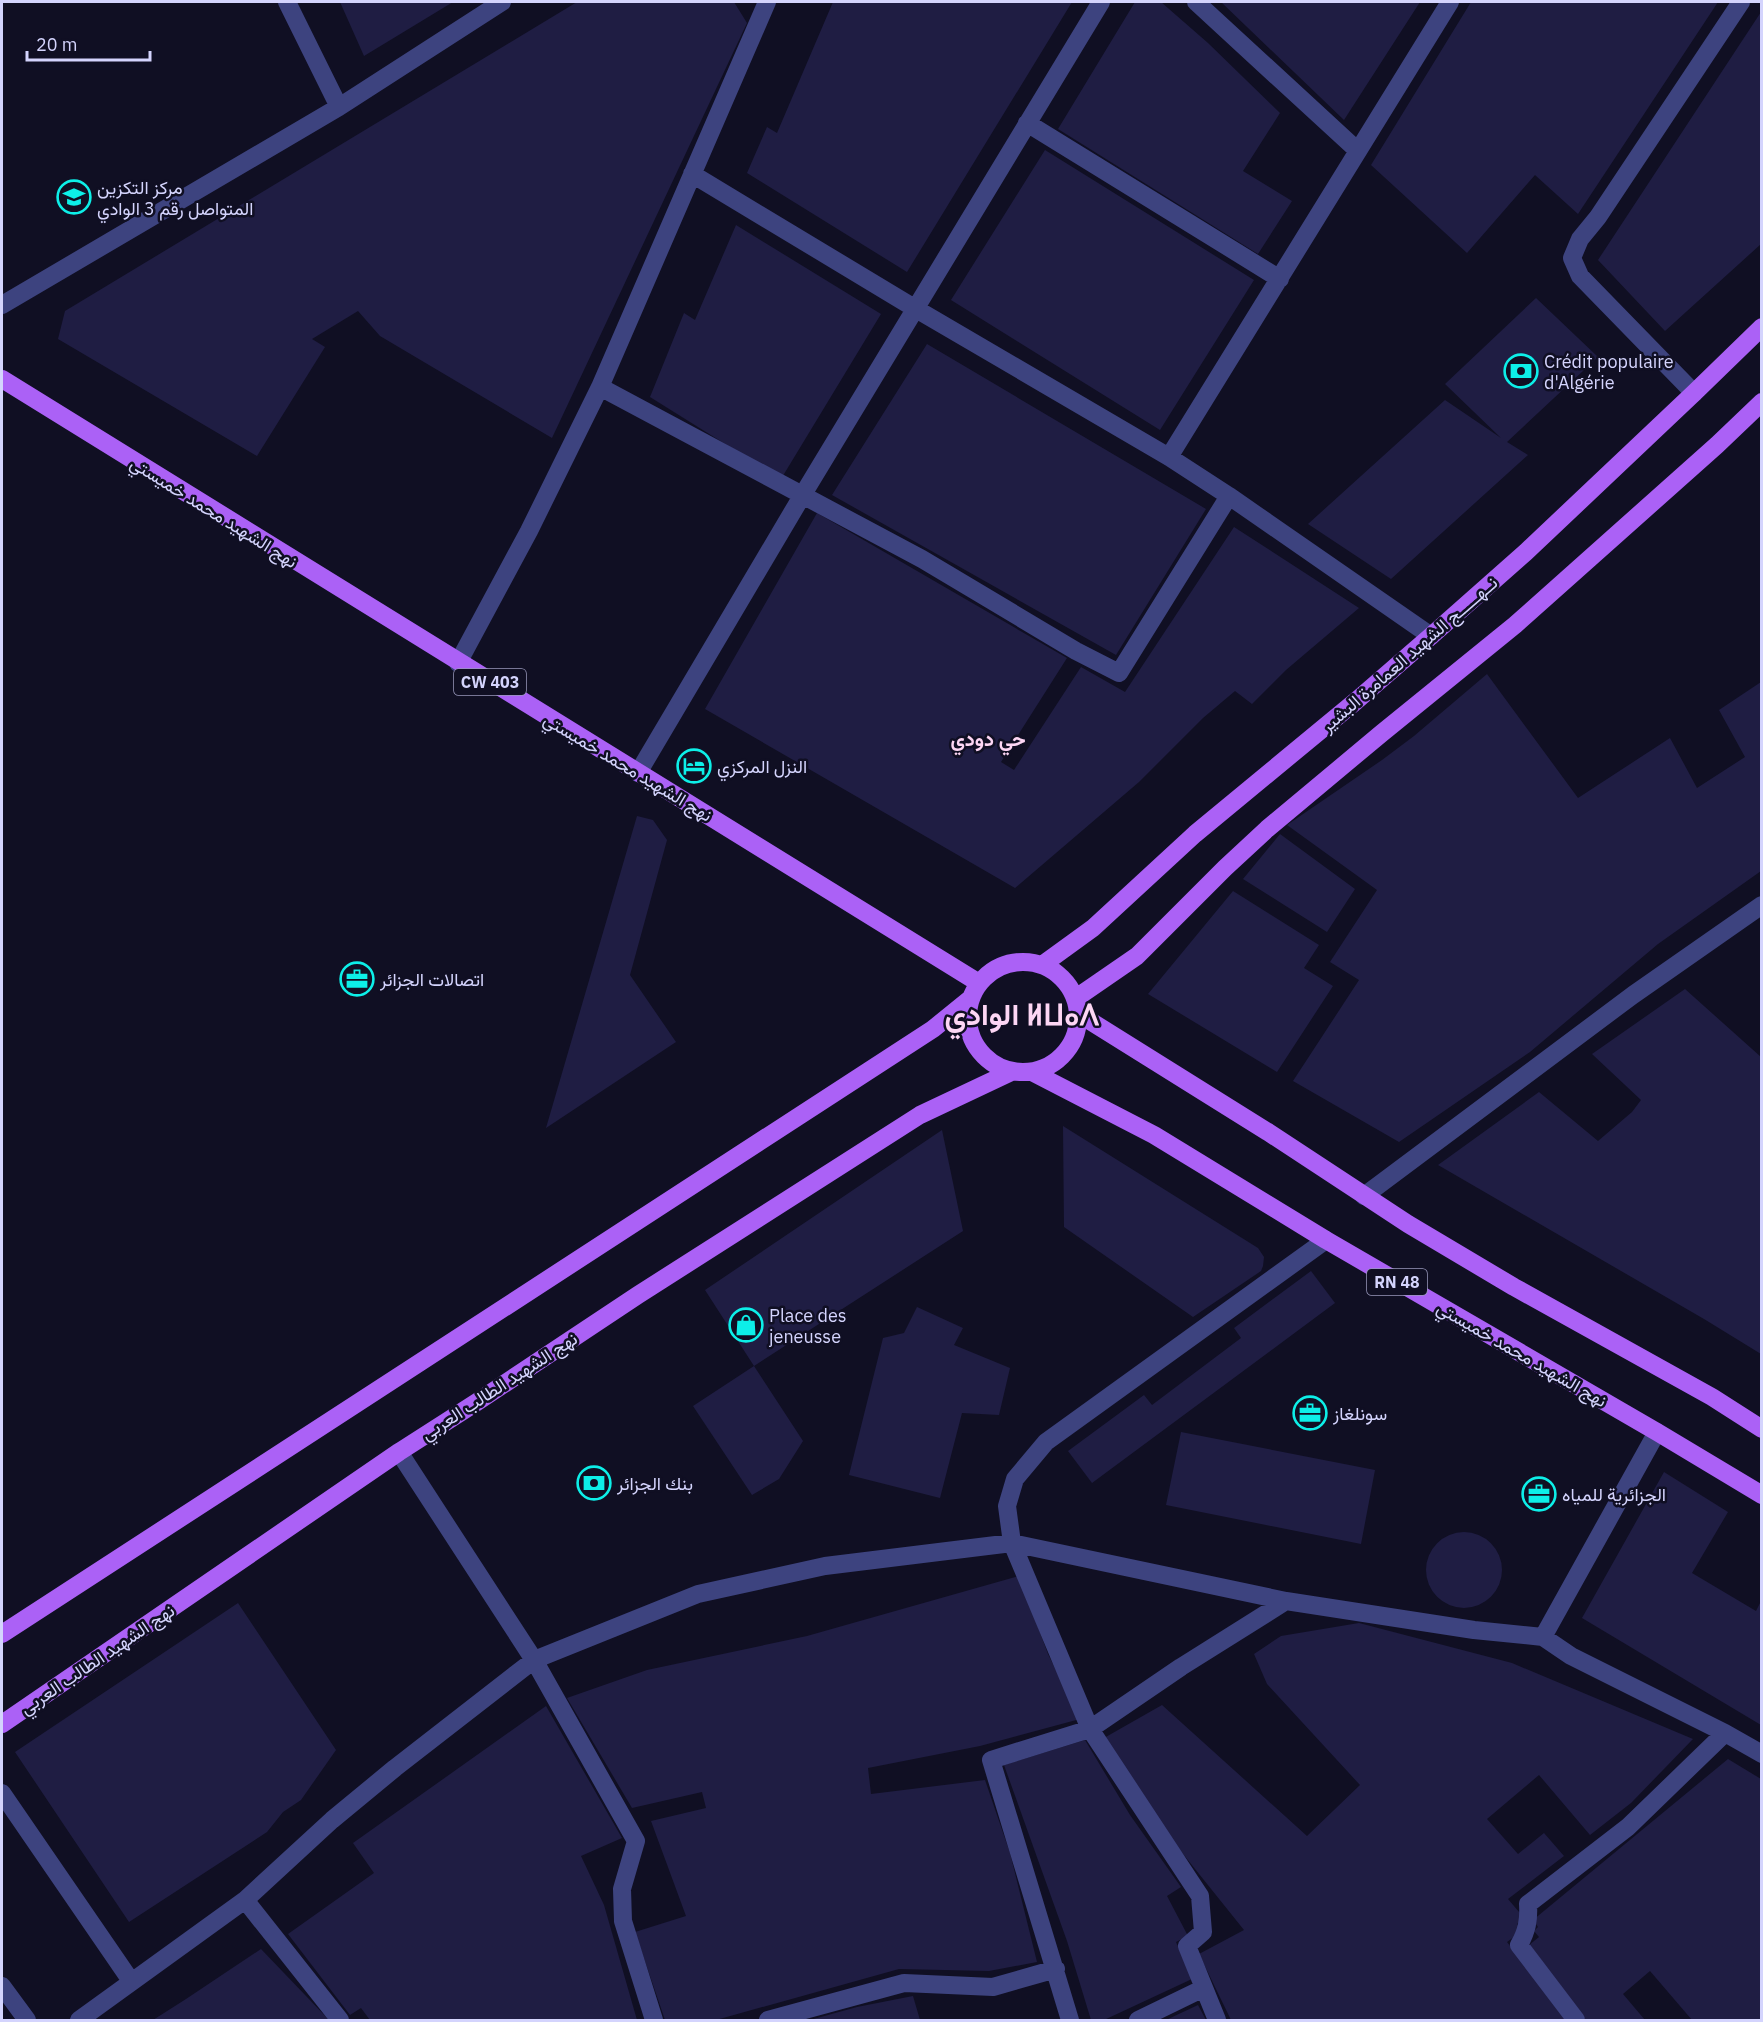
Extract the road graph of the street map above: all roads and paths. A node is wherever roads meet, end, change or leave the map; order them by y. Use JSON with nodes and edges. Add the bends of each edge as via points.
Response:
{"nodes":[{"id":1,"x":287,"y":2,"type":"edge"},
{"id":2,"x":502,"y":2,"type":"edge"},
{"id":3,"x":767,"y":2,"type":"edge"},
{"id":4,"x":1101,"y":2,"type":"edge"},
{"id":5,"x":1196,"y":2,"type":"edge"},
{"id":6,"x":1450,"y":2,"type":"edge"},
{"id":7,"x":1741,"y":2,"type":"edge"},
{"id":8,"x":339,"y":107,"type":"junction"},
{"id":9,"x":1027,"y":123,"type":"junction"},
{"id":10,"x":1358,"y":151,"type":"junction"},
{"id":11,"x":692,"y":174,"type":"junction"},
{"id":12,"x":1280,"y":279,"type":"junction"},
{"id":13,"x":2,"y":304,"type":"edge"},
{"id":14,"x":916,"y":309,"type":"junction"},
{"id":15,"x":1761,"y":327,"type":"edge"},
{"id":16,"x":2,"y":379,"type":"edge"},
{"id":17,"x":600,"y":387,"type":"junction"},
{"id":18,"x":1694,"y":393,"type":"junction"},
{"id":19,"x":1761,"y":402,"type":"edge"},
{"id":20,"x":1169,"y":457,"type":"junction"},
{"id":21,"x":802,"y":496,"type":"junction"},
{"id":22,"x":1229,"y":496,"type":"junction"},
{"id":23,"x":1431,"y":636,"type":"junction"},
{"id":24,"x":458,"y":663,"type":"junction"},
{"id":25,"x":638,"y":772,"type":"junction"},
{"id":26,"x":1761,"y":905,"type":"edge"},
{"id":27,"x":1041,"y":965,"type":"junction"},
{"id":28,"x":974,"y":991,"type":"junction"},
{"id":29,"x":1077,"y":1006,"type":"junction"},
{"id":30,"x":1011,"y":1072,"type":"junction"},
{"id":31,"x":1032,"y":1072,"type":"junction"},
{"id":32,"x":1364,"y":1196,"type":"junction"},
{"id":33,"x":1326,"y":1240,"type":"junction"},
{"id":34,"x":1761,"y":1429,"type":"edge"},
{"id":35,"x":1657,"y":1432,"type":"junction"},
{"id":36,"x":399,"y":1452,"type":"junction"},
{"id":37,"x":1761,"y":1495,"type":"edge"},
{"id":38,"x":1012,"y":1543,"type":"junction"},
{"id":39,"x":1287,"y":1601,"type":"junction"},
{"id":40,"x":2,"y":1634,"type":"edge"},
{"id":41,"x":1542,"y":1637,"type":"junction"},
{"id":42,"x":534,"y":1660,"type":"junction"},
{"id":43,"x":2,"y":1725,"type":"edge"},
{"id":44,"x":1090,"y":1730,"type":"junction"},
{"id":45,"x":1725,"y":1733,"type":"junction"},
{"id":46,"x":1761,"y":1754,"type":"edge"},
{"id":47,"x":2,"y":1793,"type":"edge"},
{"id":48,"x":245,"y":1900,"type":"junction"},
{"id":49,"x":1056,"y":1969,"type":"junction"},
{"id":50,"x":131,"y":1981,"type":"junction"},
{"id":51,"x":2,"y":1986,"type":"edge"},
{"id":52,"x":1204,"y":1988,"type":"junction"},
{"id":53,"x":27,"y":2020,"type":"edge"},
{"id":54,"x":79,"y":2020,"type":"edge"},
{"id":55,"x":339,"y":2020,"type":"edge"},
{"id":56,"x":654,"y":2020,"type":"edge"},
{"id":57,"x":768,"y":2020,"type":"edge"},
{"id":58,"x":1070,"y":2020,"type":"edge"},
{"id":59,"x":1138,"y":2020,"type":"edge"},
{"id":60,"x":1217,"y":2020,"type":"edge"},
{"id":61,"x":1576,"y":2020,"type":"edge"}],
"edges":[{"from":1,"to":8,"type":"street"},
{"from":2,"to":8,"type":"street"},
{"from":3,"to":11,"type":"street"},
{"from":4,"to":9,"type":"street"},
{"from":5,"to":10,"type":"street"},
{"from":6,"to":10,"type":"street"},
{"from":7,"to":18,"type":"street","via":[[1580,239],[1572,258],[1580,276]]},
{"from":8,"to":13,"type":"street"},
{"from":9,"to":12,"type":"street"},
{"from":9,"to":14,"type":"street"},
{"from":10,"to":12,"type":"street"},
{"from":11,"to":14,"type":"street"},
{"from":11,"to":17,"type":"street"},
{"from":12,"to":20,"type":"street"},
{"from":14,"to":20,"type":"street"},
{"from":14,"to":21,"type":"street"},
{"from":15,"to":18,"type":"main road","name":"نــهـــــج الشهيد العمامرة البشير"},
{"from":16,"to":24,"type":"main road","name":"نهج الشهيد محمد خميستي","number":"CW 403"},
{"from":17,"to":21,"type":"street"},
{"from":17,"to":24,"type":"street"},
{"from":18,"to":23,"type":"main road","name":"نــهـــــج الشهيد العمامرة البشير"},
{"from":19,"to":29,"type":"main road","via":[[1515,625],[1267,829],[1137,956]]},
{"from":20,"to":22,"type":"street"},
{"from":21,"to":22,"type":"street","via":[[922,559],[1119,673]]},
{"from":21,"to":25,"type":"street"},
{"from":22,"to":23,"type":"street"},
{"from":23,"to":27,"type":"main road","name":"نــهـــــج الشهيد العمامرة البشير","via":[[1195,834],[1093,928]]},
{"from":24,"to":25,"type":"main road","name":"نهج الشهيد محمد خميستي","number":"CW 403"},
{"from":25,"to":28,"type":"main road","name":"نهج الشهيد محمد خميستي","number":"CW 403"},
{"from":26,"to":32,"type":"street","via":[[1633,995]]},
{"from":27,"to":28,"type":"main road","via":[[1007,964],[992,972]]},
{"from":27,"to":29,"type":"main road","via":[[1068,984]]},
{"from":28,"to":30,"type":"main road","via":[[967,1018],[970,1036],[993,1064]]},
{"from":28,"to":40,"type":"main road","via":[[933,1029]]},
{"from":29,"to":31,"type":"main road","via":[[1076,1034],[1067,1052],[1051,1065]]},
{"from":29,"to":32,"type":"main road"},
{"from":30,"to":31,"type":"main road"},
{"from":30,"to":36,"type":"main road","name":"نهج الشهيد الطالب العربي","via":[[920,1115]]},
{"from":31,"to":33,"type":"main road","name":"نهج الشهيد محمد خميستي","number":"RN 48","via":[[1154,1135]]},
{"from":32,"to":34,"type":"main road"},
{"from":33,"to":35,"type":"main road","name":"نهج الشهيد محمد خميستي","number":"RN 48"},
{"from":33,"to":38,"type":"street","via":[[1046,1442],[1015,1479],[1007,1506]]},
{"from":35,"to":37,"type":"main road","name":"نهج الشهيد محمد خميستي","number":"RN 48"},
{"from":35,"to":41,"type":"street"},
{"from":36,"to":42,"type":"street"},
{"from":36,"to":43,"type":"main road","name":"نهج الشهيد الطالب العربي"},
{"from":38,"to":39,"type":"street"},
{"from":38,"to":42,"type":"street","via":[[825,1566],[698,1594]]},
{"from":38,"to":44,"type":"street"},
{"from":39,"to":41,"type":"street"},
{"from":39,"to":44,"type":"street"},
{"from":41,"to":45,"type":"street","via":[[1571,1656]]},
{"from":42,"to":48,"type":"street","via":[[394,1768]]},
{"from":42,"to":56,"type":"street","via":[[636,1841],[622,1889],[623,1921]]},
{"from":44,"to":49,"type":"street","via":[[992,1760]]},
{"from":44,"to":52,"type":"street","via":[[1200,1896],[1203,1932],[1187,1946]]},
{"from":45,"to":46,"type":"street"},
{"from":45,"to":61,"type":"street","via":[[1628,1827],[1528,1904],[1529,1919],[1520,1945]]},
{"from":47,"to":50,"type":"street"},
{"from":48,"to":50,"type":"street"},
{"from":48,"to":55,"type":"street"},
{"from":49,"to":57,"type":"street","via":[[993,1987],[904,1983]]},
{"from":49,"to":58,"type":"street"},
{"from":50,"to":54,"type":"street"},
{"from":51,"to":53,"type":"street"},
{"from":52,"to":59,"type":"street"},
{"from":52,"to":60,"type":"street"}]}
